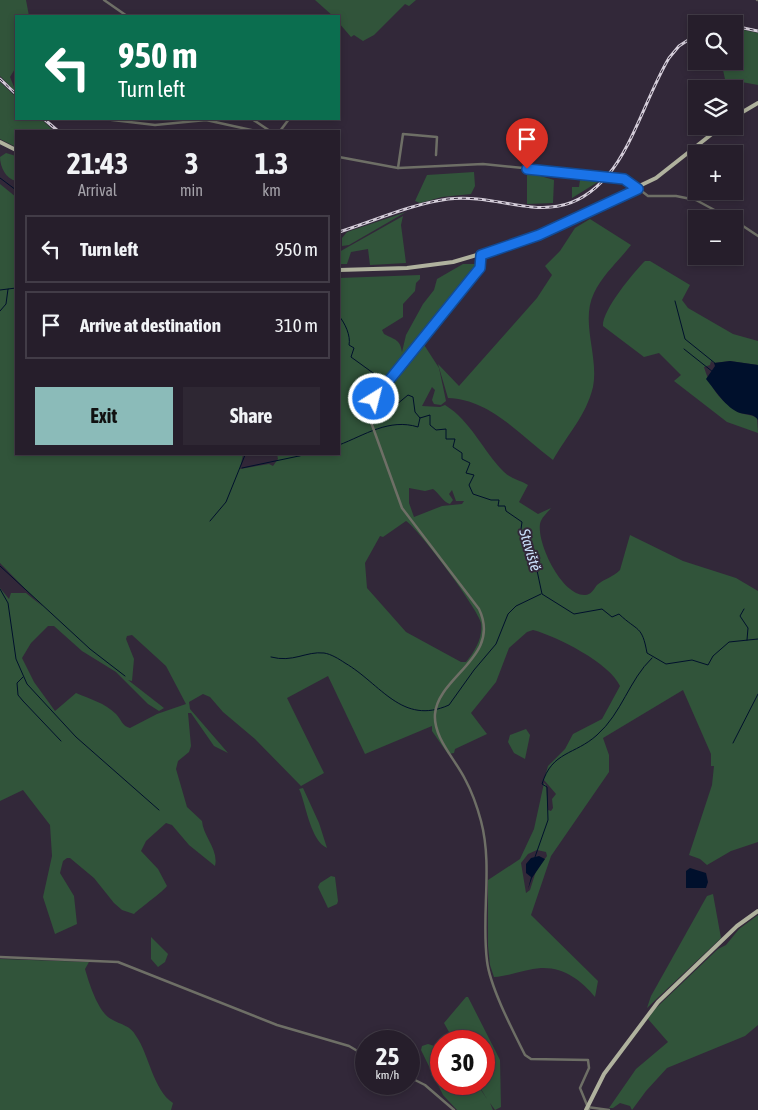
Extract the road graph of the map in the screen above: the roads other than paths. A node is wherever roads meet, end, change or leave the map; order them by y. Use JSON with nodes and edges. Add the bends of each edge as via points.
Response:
{"nodes":[{"id":1,"x":104,"y":0,"type":"edge"},
{"id":2,"x":126,"y":15,"type":"edge"},
{"id":3,"x":758,"y":103,"type":"edge"},
{"id":4,"x":743,"y":112,"type":"edge"},
{"id":5,"x":112,"y":120,"type":"edge"},
{"id":6,"x":206,"y":120,"type":"edge"},
{"id":7,"x":206,"y":120,"type":"edge"},
{"id":8,"x":254,"y":120,"type":"edge"},
{"id":9,"x":251,"y":130,"type":"edge"},
{"id":10,"x":268,"y":130,"type":"edge"},
{"id":11,"x":711,"y":135,"type":"edge"},
{"id":12,"x":0,"y":142,"type":"edge"},
{"id":13,"x":15,"y":150,"type":"edge"},
{"id":14,"x":436,"y":155,"type":"dead end"},
{"id":15,"x":340,"y":157,"type":"edge"},
{"id":16,"x":398,"y":168,"type":"junction"},
{"id":17,"x":638,"y":189,"type":"junction"},
{"id":18,"x":712,"y":210,"type":"edge"},
{"id":19,"x":743,"y":227,"type":"edge"},
{"id":20,"x":758,"y":236,"type":"edge"},
{"id":21,"x":481,"y":255,"type":"junction"},
{"id":22,"x":340,"y":270,"type":"edge"},
{"id":23,"x":758,"y":911,"type":"edge"},
{"id":24,"x":0,"y":957,"type":"edge"},
{"id":25,"x":355,"y":1050,"type":"edge"},
{"id":26,"x":420,"y":1082,"type":"edge"},
{"id":27,"x":587,"y":1109,"type":"edge"},
{"id":28,"x":454,"y":1110,"type":"edge"},
{"id":29,"x":609,"y":1110,"type":"edge"}],
"edges":[{"from":1,"to":2,"type":"street"},
{"from":3,"to":4,"type":"main road"},
{"from":5,"to":7,"type":"street","via":[[173,125]]},
{"from":6,"to":9,"type":"street"},
{"from":8,"to":10,"type":"street"},
{"from":11,"to":17,"type":"main road"},
{"from":12,"to":13,"type":"main road"},
{"from":14,"to":16,"type":"street","via":[[437,137],[403,134]]},
{"from":15,"to":16,"type":"street"},
{"from":16,"to":17,"type":"street","via":[[508,166],[624,179]]},
{"from":17,"to":18,"type":"street","via":[[648,196],[689,198]]},
{"from":17,"to":21,"type":"main road","via":[[539,235]]},
{"from":19,"to":20,"type":"street"},
{"from":21,"to":22,"type":"main road","via":[[407,268]]},
{"from":21,"to":27,"type":"street","via":[[480,268],[377,392],[372,404],[372,422],[405,512],[479,609],[485,628],[480,646],[441,697],[435,710],[435,724],[465,779],[481,821],[485,844],[489,971],[525,1055],[532,1059],[588,1060],[589,1068],[580,1088]]},
{"from":23,"to":27,"type":"main road","via":[[737,926],[658,1002],[604,1074]]},
{"from":24,"to":25,"type":"street","via":[[118,962],[277,1025]]},
{"from":26,"to":28,"type":"street"},
{"from":27,"to":29,"type":"street"}]}
